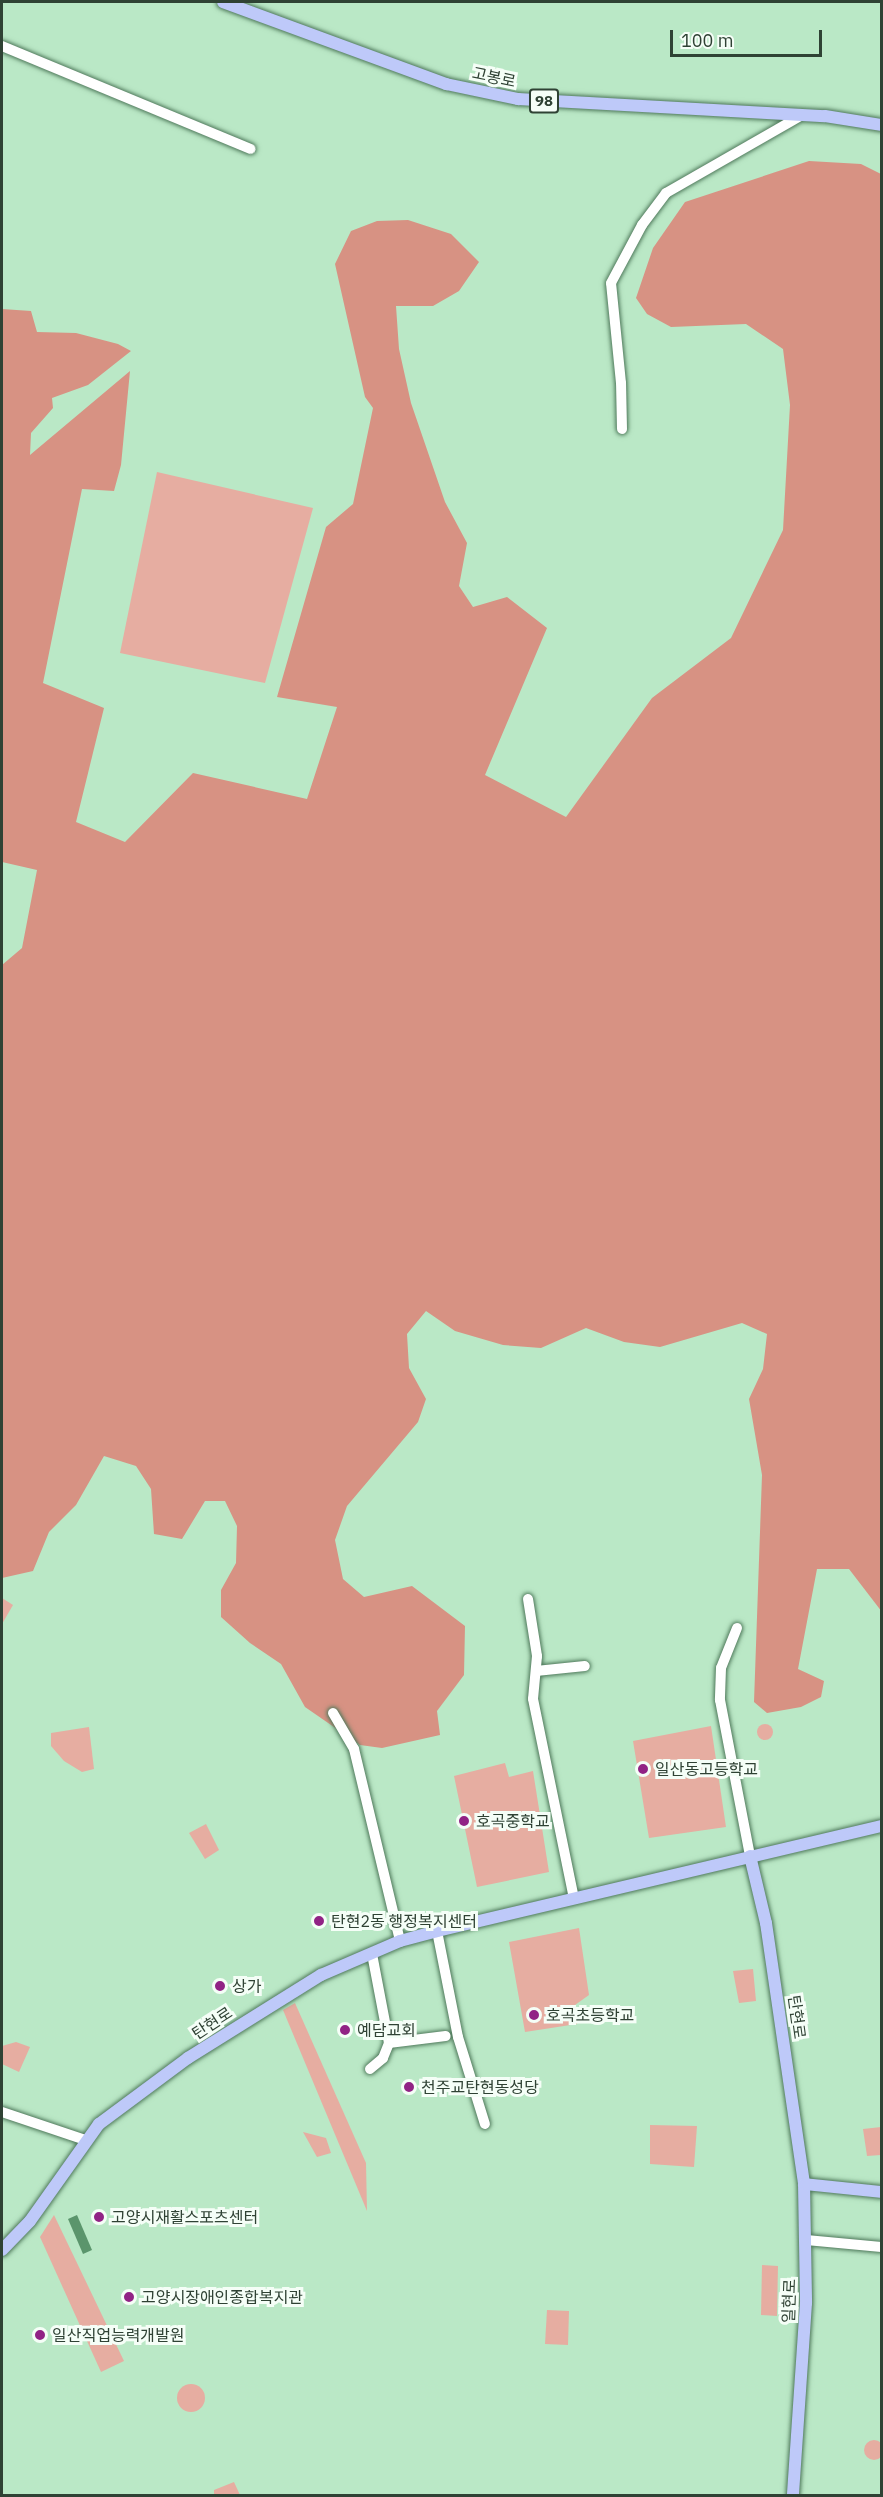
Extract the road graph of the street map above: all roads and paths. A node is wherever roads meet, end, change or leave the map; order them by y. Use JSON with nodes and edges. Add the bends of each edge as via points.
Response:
{"nodes":[{"id":1,"x":222,"y":2,"type":"edge"},
{"id":2,"x":2,"y":46,"type":"edge"},
{"id":3,"x":801,"y":115,"type":"junction"},
{"id":4,"x":882,"y":125,"type":"edge"},
{"id":5,"x":251,"y":149,"type":"dead end"},
{"id":6,"x":622,"y":429,"type":"dead end"},
{"id":7,"x":528,"y":1599,"type":"dead end"},
{"id":8,"x":737,"y":1628,"type":"dead end"},
{"id":9,"x":585,"y":1666,"type":"dead end"},
{"id":10,"x":536,"y":1671,"type":"junction"},
{"id":11,"x":333,"y":1713,"type":"dead end"},
{"id":12,"x":882,"y":1826,"type":"edge"},
{"id":13,"x":750,"y":1856,"type":"junction"},
{"id":14,"x":574,"y":1899,"type":"junction"},
{"id":15,"x":437,"y":1931,"type":"junction"},
{"id":16,"x":400,"y":1941,"type":"junction"},
{"id":17,"x":372,"y":1954,"type":"junction"},
{"id":18,"x":446,"y":2037,"type":"dead end"},
{"id":19,"x":389,"y":2043,"type":"junction"},
{"id":20,"x":370,"y":2069,"type":"dead end"},
{"id":21,"x":2,"y":2112,"type":"edge"},
{"id":22,"x":485,"y":2124,"type":"dead end"},
{"id":23,"x":85,"y":2140,"type":"junction"},
{"id":24,"x":804,"y":2184,"type":"junction"},
{"id":25,"x":882,"y":2192,"type":"edge"},
{"id":26,"x":806,"y":2240,"type":"junction"},
{"id":27,"x":882,"y":2247,"type":"edge"},
{"id":28,"x":2,"y":2250,"type":"edge"},
{"id":29,"x":793,"y":2496,"type":"edge"}],
"edges":[{"from":1,"to":3,"type":"main road","name":"고봉로","number":"98","via":[[446,84],[518,99]]},
{"from":2,"to":5,"type":"street"},
{"from":3,"to":4,"type":"main road","name":"고봉로","number":"98"},
{"from":3,"to":6,"type":"street","via":[[666,193],[642,225],[610,283]]},
{"from":7,"to":10,"type":"street"},
{"from":8,"to":13,"type":"street","name":"탄현로","via":[[721,1668],[720,1700]]},
{"from":9,"to":10,"type":"street"},
{"from":10,"to":14,"type":"street","via":[[533,1699]]},
{"from":11,"to":16,"type":"street","via":[[354,1749]]},
{"from":12,"to":13,"type":"main road","name":"탄현로"},
{"from":13,"to":14,"type":"main road","name":"탄현로"},
{"from":13,"to":24,"type":"main road","name":"탄현로","via":[[766,1923]]},
{"from":14,"to":15,"type":"main road","name":"탄현로"},
{"from":15,"to":16,"type":"main road","name":"탄현로"},
{"from":15,"to":22,"type":"street","via":[[458,2037]]},
{"from":16,"to":17,"type":"main road","name":"탄현로"},
{"from":17,"to":19,"type":"street"},
{"from":17,"to":23,"type":"main road","name":"탄현로","via":[[321,1975],[201,2050],[115,2110]]},
{"from":18,"to":19,"type":"street"},
{"from":19,"to":20,"type":"street","via":[[383,2058]]},
{"from":21,"to":23,"type":"street"},
{"from":23,"to":28,"type":"main road","name":"탄현로","via":[[30,2221]]},
{"from":24,"to":25,"type":"main road"},
{"from":24,"to":26,"type":"main road","name":"일현로"},
{"from":26,"to":27,"type":"street"},
{"from":26,"to":29,"type":"main road","name":"일현로","via":[[806,2303]]}]}
